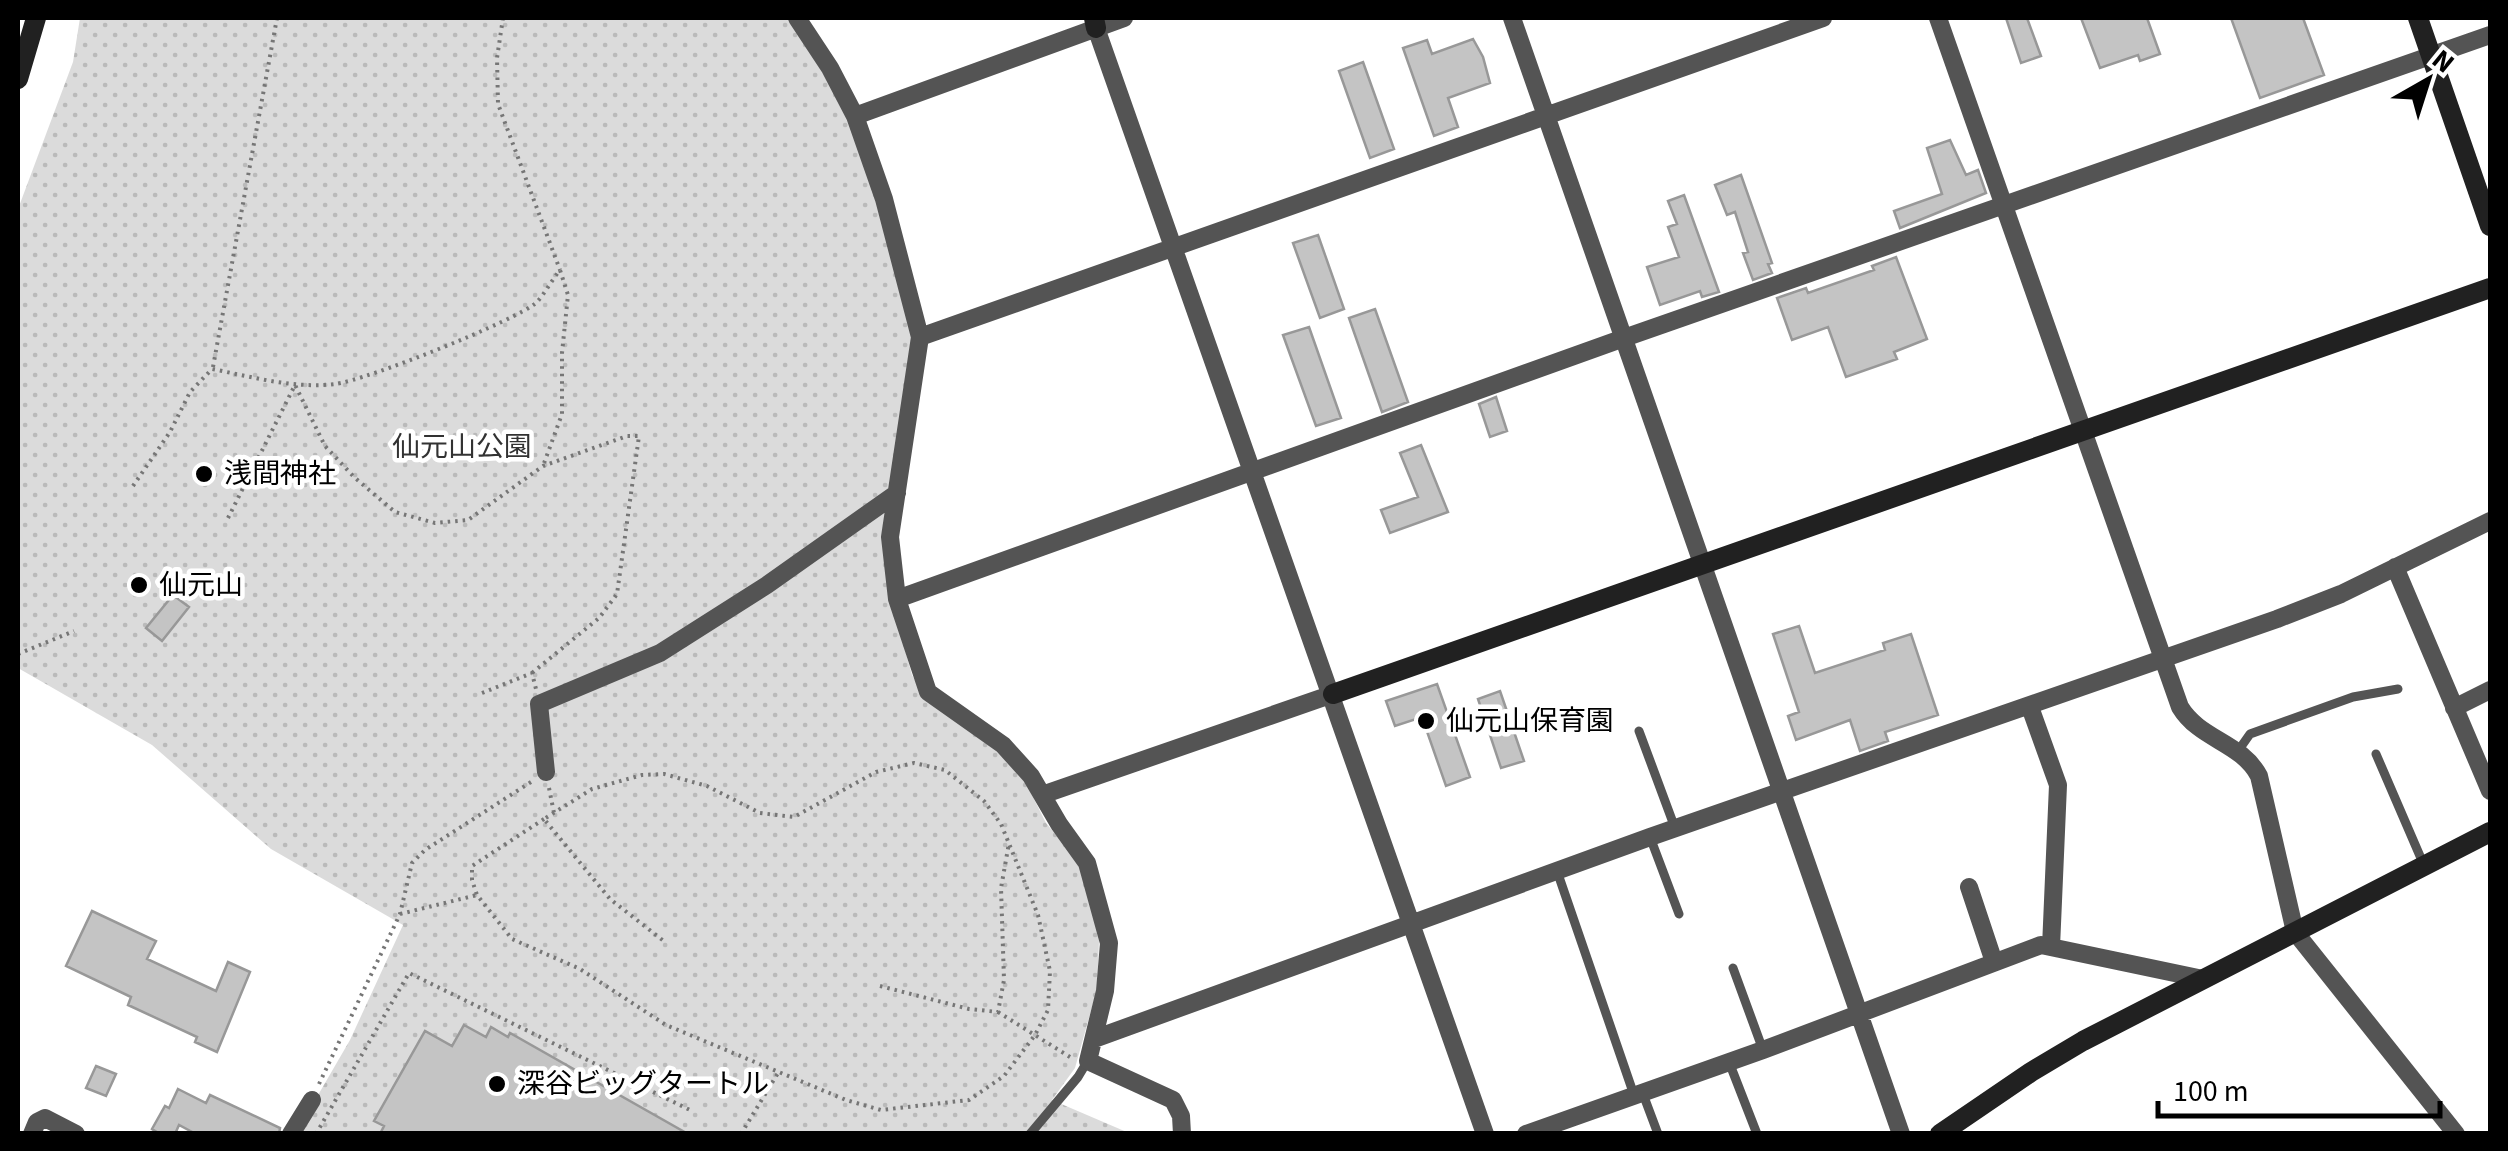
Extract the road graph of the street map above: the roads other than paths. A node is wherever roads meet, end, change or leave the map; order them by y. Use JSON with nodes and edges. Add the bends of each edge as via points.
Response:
{"nodes":[{"id":1,"x":36,"y":18,"type":"edge"},
{"id":2,"x":797,"y":18,"type":"edge"},
{"id":3,"x":1124,"y":18,"type":"edge"},
{"id":4,"x":1512,"y":18,"type":"edge"},
{"id":5,"x":1823,"y":18,"type":"edge"},
{"id":6,"x":1938,"y":18,"type":"edge"},
{"id":7,"x":2418,"y":18,"type":"edge"},
{"id":8,"x":1095,"y":23,"type":"edge"},
{"id":9,"x":2490,"y":35,"type":"edge"},
{"id":10,"x":2432,"y":56,"type":"junction"},
{"id":11,"x":18,"y":79,"type":"edge"},
{"id":12,"x":1545,"y":115,"type":"junction"},
{"id":13,"x":855,"y":116,"type":"junction"},
{"id":14,"x":2004,"y":206,"type":"junction"},
{"id":15,"x":2490,"y":226,"type":"edge"},
{"id":16,"x":1174,"y":249,"type":"junction"},
{"id":17,"x":2490,"y":288,"type":"edge"},
{"id":18,"x":920,"y":337,"type":"junction"},
{"id":19,"x":1624,"y":338,"type":"junction"},
{"id":20,"x":2083,"y":432,"type":"junction"},
{"id":21,"x":1251,"y":471,"type":"junction"},
{"id":22,"x":897,"y":493,"type":"junction"},
{"id":23,"x":2490,"y":521,"type":"edge"},
{"id":24,"x":1700,"y":564,"type":"junction"},
{"id":25,"x":2395,"y":567,"type":"junction"},
{"id":26,"x":897,"y":599,"type":"junction"},
{"id":27,"x":2166,"y":659,"type":"junction"},
{"id":28,"x":2398,"y":689,"type":"dead end"},
{"id":29,"x":2490,"y":690,"type":"edge"},
{"id":30,"x":1333,"y":694,"type":"junction"},
{"id":31,"x":2030,"y":707,"type":"junction"},
{"id":32,"x":2454,"y":708,"type":"junction"},
{"id":33,"x":1639,"y":730,"type":"dead end"},
{"id":34,"x":2238,"y":750,"type":"junction"},
{"id":35,"x":2376,"y":754,"type":"dead end"},
{"id":36,"x":546,"y":772,"type":"road end"},
{"id":37,"x":1782,"y":790,"type":"junction"},
{"id":38,"x":2490,"y":792,"type":"edge"},
{"id":39,"x":1042,"y":795,"type":"junction"},
{"id":40,"x":1675,"y":828,"type":"junction"},
{"id":41,"x":2490,"y":832,"type":"edge"},
{"id":42,"x":1650,"y":836,"type":"junction"},
{"id":43,"x":2424,"y":866,"type":"junction"},
{"id":44,"x":1557,"y":871,"type":"junction"},
{"id":45,"x":1969,"y":887,"type":"dead end"},
{"id":46,"x":1678,"y":914,"type":"dead end"},
{"id":47,"x":1412,"y":924,"type":"junction"},
{"id":48,"x":2295,"y":932,"type":"junction"},
{"id":49,"x":2050,"y":947,"type":"junction"},
{"id":50,"x":1994,"y":962,"type":"junction"},
{"id":51,"x":1734,"y":968,"type":"dead end"},
{"id":52,"x":2203,"y":979,"type":"junction"},
{"id":53,"x":1861,"y":1014,"type":"junction"},
{"id":54,"x":1094,"y":1038,"type":"junction"},
{"id":55,"x":1763,"y":1050,"type":"junction"},
{"id":56,"x":1729,"y":1062,"type":"junction"},
{"id":57,"x":1086,"y":1064,"type":"junction"},
{"id":58,"x":1639,"y":1095,"type":"junction"},
{"id":59,"x":312,"y":1100,"type":"road end"},
{"id":60,"x":32,"y":1134,"type":"edge"},
{"id":61,"x":76,"y":1134,"type":"edge"},
{"id":62,"x":291,"y":1134,"type":"edge"},
{"id":63,"x":1030,"y":1134,"type":"edge"},
{"id":64,"x":1182,"y":1134,"type":"edge"},
{"id":65,"x":1486,"y":1134,"type":"edge"},
{"id":66,"x":1526,"y":1134,"type":"edge"},
{"id":67,"x":1658,"y":1134,"type":"edge"},
{"id":68,"x":1758,"y":1134,"type":"edge"},
{"id":69,"x":1901,"y":1134,"type":"edge"},
{"id":70,"x":1940,"y":1134,"type":"edge"},
{"id":71,"x":2456,"y":1134,"type":"edge"}],
"edges":[{"from":1,"to":11,"type":"street"},
{"from":2,"to":13,"type":"street"},
{"from":3,"to":8,"type":"street"},
{"from":4,"to":12,"type":"street"},
{"from":5,"to":12,"type":"street"},
{"from":6,"to":14,"type":"street"},
{"from":7,"to":10,"type":"street"},
{"from":8,"to":13,"type":"street"},
{"from":8,"to":16,"type":"street"},
{"from":9,"to":10,"type":"street"},
{"from":10,"to":14,"type":"street"},
{"from":10,"to":15,"type":"street"},
{"from":12,"to":16,"type":"street"},
{"from":12,"to":19,"type":"street"},
{"from":13,"to":18,"type":"street"},
{"from":14,"to":19,"type":"street"},
{"from":14,"to":20,"type":"street"},
{"from":16,"to":18,"type":"street"},
{"from":16,"to":21,"type":"street"},
{"from":17,"to":20,"type":"street"},
{"from":18,"to":22,"type":"street"},
{"from":19,"to":21,"type":"street"},
{"from":19,"to":24,"type":"street"},
{"from":20,"to":24,"type":"street"},
{"from":20,"to":27,"type":"street"},
{"from":21,"to":26,"type":"street"},
{"from":21,"to":30,"type":"street"},
{"from":22,"to":26,"type":"street","via":[[890,537]]},
{"from":22,"to":36,"type":"street","via":[[660,654],[540,704]]},
{"from":23,"to":25,"type":"street"},
{"from":24,"to":30,"type":"street"},
{"from":24,"to":37,"type":"street"},
{"from":25,"to":27,"type":"street","via":[[2342,594]]},
{"from":25,"to":32,"type":"street"},
{"from":26,"to":39,"type":"street","via":[[928,692],[1003,745]]},
{"from":27,"to":31,"type":"street"},
{"from":27,"to":34,"type":"street","via":[[2188,720]]},
{"from":28,"to":34,"type":"lane","via":[[2250,734]]},
{"from":29,"to":32,"type":"street"},
{"from":30,"to":39,"type":"street"},
{"from":30,"to":47,"type":"street"},
{"from":31,"to":37,"type":"street"},
{"from":31,"to":49,"type":"street","via":[[2058,785]]},
{"from":32,"to":38,"type":"street"},
{"from":33,"to":40,"type":"lane"},
{"from":34,"to":48,"type":"street","via":[[2260,776]]},
{"from":35,"to":43,"type":"lane"},
{"from":37,"to":40,"type":"street"},
{"from":37,"to":53,"type":"street"},
{"from":39,"to":54,"type":"street","via":[[1087,863],[1109,943]]},
{"from":40,"to":42,"type":"street"},
{"from":41,"to":43,"type":"street"},
{"from":42,"to":44,"type":"street"},
{"from":42,"to":46,"type":"lane"},
{"from":43,"to":48,"type":"street"},
{"from":44,"to":47,"type":"street"},
{"from":44,"to":58,"type":"lane"},
{"from":45,"to":50,"type":"street"},
{"from":47,"to":54,"type":"street"},
{"from":47,"to":65,"type":"street"},
{"from":48,"to":52,"type":"street"},
{"from":48,"to":71,"type":"street"},
{"from":49,"to":50,"type":"street"},
{"from":49,"to":52,"type":"street"},
{"from":50,"to":53,"type":"street"},
{"from":51,"to":55,"type":"lane"},
{"from":52,"to":70,"type":"street","via":[[2030,1072]]},
{"from":53,"to":55,"type":"street"},
{"from":53,"to":69,"type":"street"},
{"from":54,"to":57,"type":"street"},
{"from":55,"to":56,"type":"street"},
{"from":56,"to":58,"type":"street"},
{"from":56,"to":68,"type":"lane"},
{"from":57,"to":63,"type":"lane"},
{"from":57,"to":64,"type":"street","via":[[1172,1100]]},
{"from":58,"to":66,"type":"street"},
{"from":58,"to":67,"type":"lane"},
{"from":59,"to":62,"type":"street"},
{"from":60,"to":61,"type":"street","via":[[45,1118]]}]}
